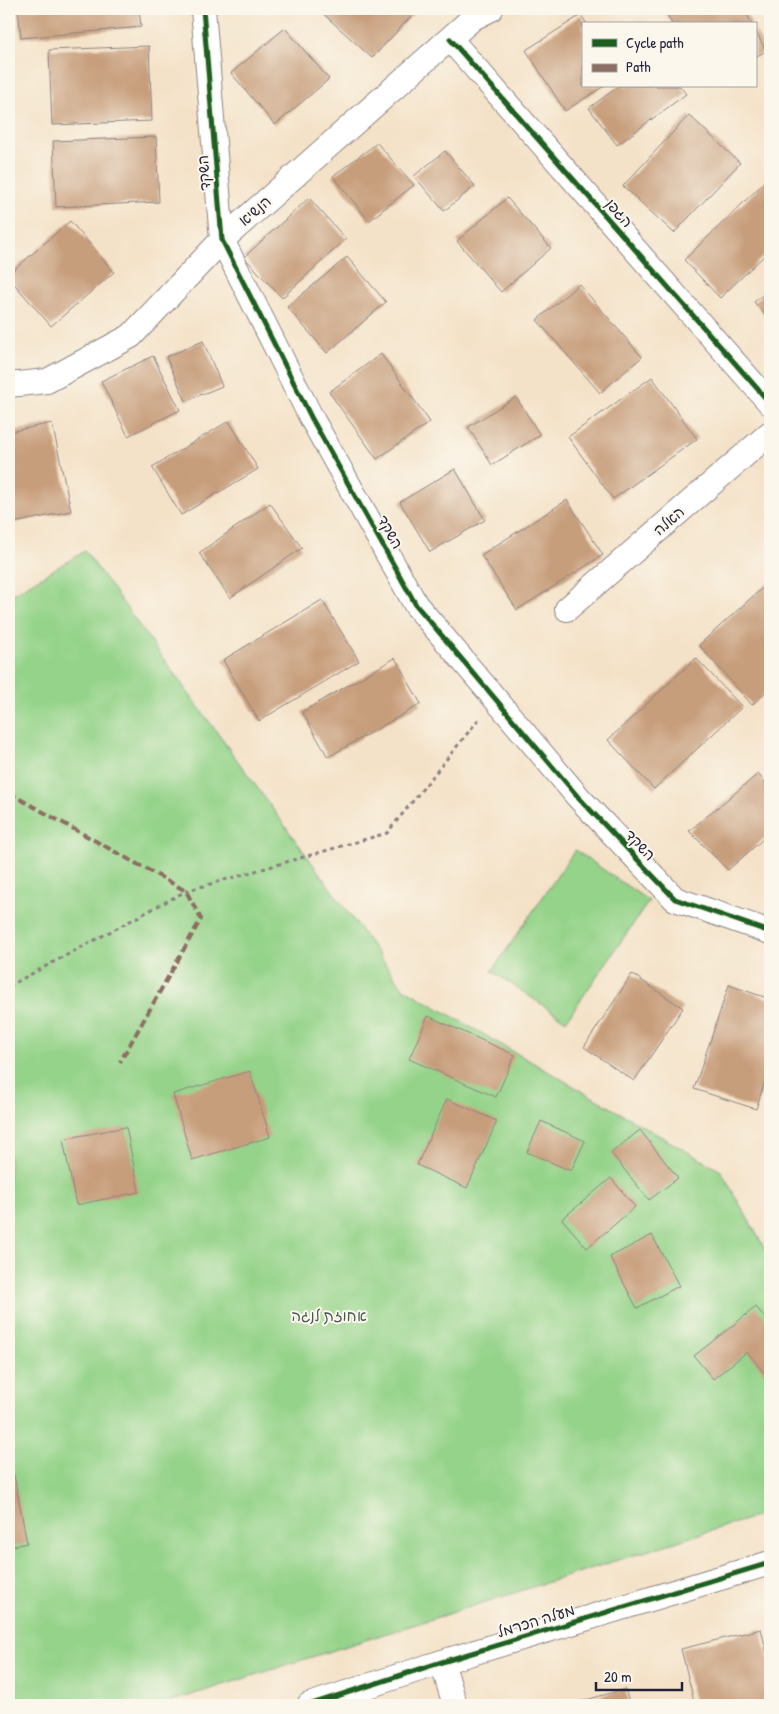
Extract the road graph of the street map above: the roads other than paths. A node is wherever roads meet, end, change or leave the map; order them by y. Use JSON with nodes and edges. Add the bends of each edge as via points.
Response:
{"nodes":[{"id":1,"x":203,"y":9,"type":"edge"},
{"id":2,"x":491,"y":9,"type":"edge"},
{"id":3,"x":450,"y":39,"type":"junction"},
{"id":4,"x":222,"y":240,"type":"junction"},
{"id":5,"x":9,"y":385,"type":"edge"},
{"id":6,"x":770,"y":404,"type":"edge"},
{"id":7,"x":770,"y":433,"type":"edge"},
{"id":8,"x":567,"y":610,"type":"dead end"},
{"id":9,"x":770,"y":932,"type":"edge"},
{"id":10,"x":770,"y":1563,"type":"edge"},
{"id":11,"x":442,"y":1662,"type":"junction"},
{"id":12,"x":309,"y":1705,"type":"edge"},
{"id":13,"x":455,"y":1705,"type":"edge"}],
"edges":[{"from":1,"to":4,"type":"street","name":"השקד"},
{"from":2,"to":3,"type":"street","name":"הנשיא","via":[[473,18]]},
{"from":3,"to":4,"type":"street","name":"הנשיא"},
{"from":3,"to":6,"type":"street","name":"הגפן"},
{"from":4,"to":5,"type":"street","name":"הנשיא","via":[[132,336],[47,381]]},
{"from":4,"to":9,"type":"street","name":"השקד","via":[[312,419],[416,605],[578,798],[675,899]]},
{"from":7,"to":8,"type":"street","name":"האלה"},
{"from":10,"to":11,"type":"street","name":"מעלה הכרמל"},
{"from":11,"to":12,"type":"street","name":"מעלה הכרמל"},
{"from":11,"to":13,"type":"street"}]}
